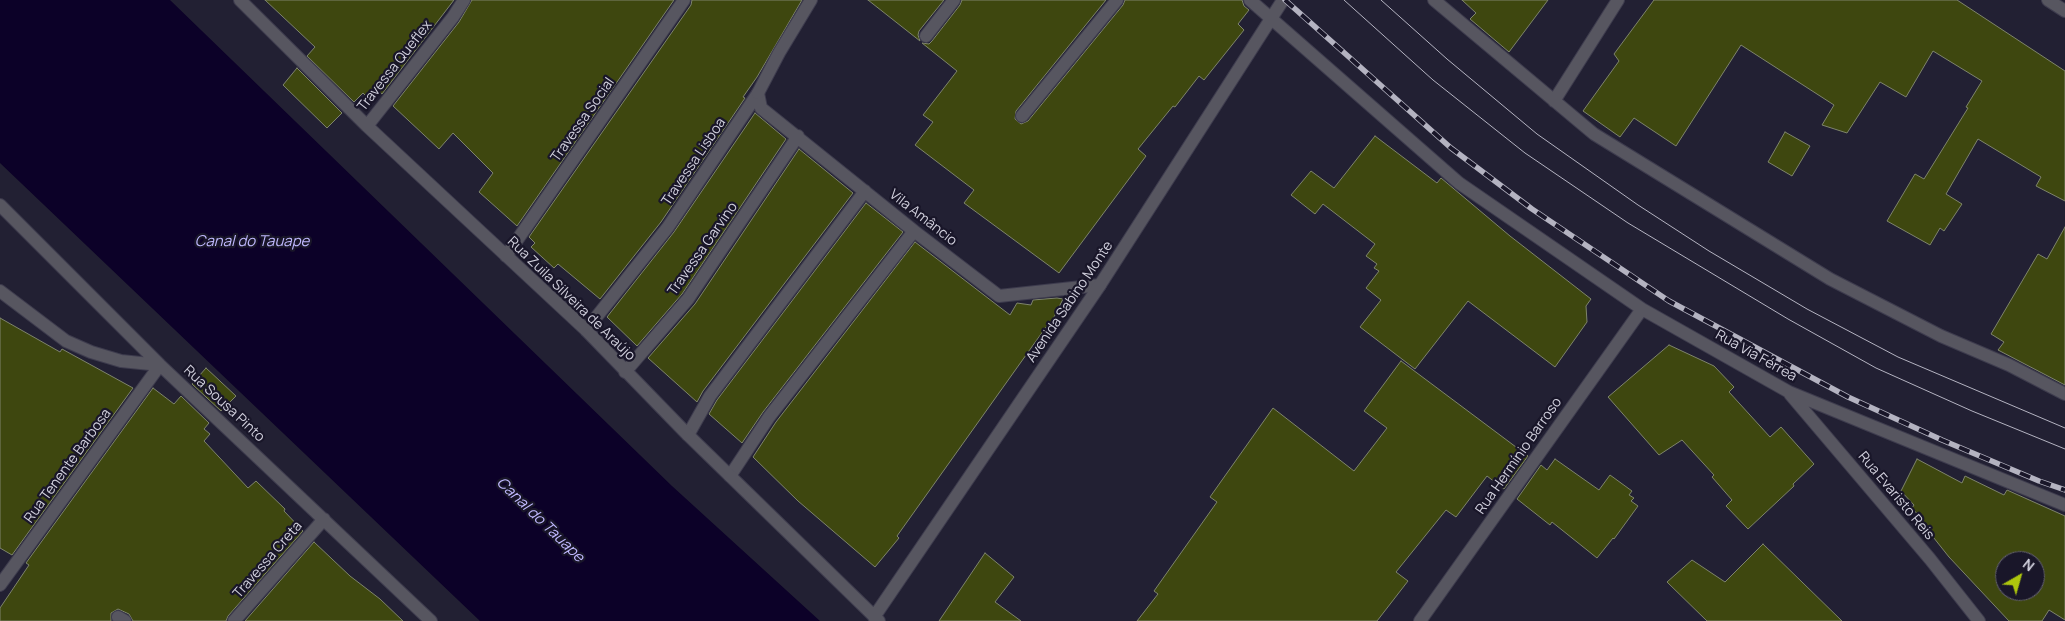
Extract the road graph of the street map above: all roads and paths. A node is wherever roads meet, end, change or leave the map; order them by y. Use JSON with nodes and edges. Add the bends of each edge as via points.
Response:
{"nodes":[{"id":1,"x":240,"y":0,"type":"edge"},
{"id":2,"x":464,"y":0,"type":"edge"},
{"id":3,"x":684,"y":0,"type":"edge"},
{"id":4,"x":811,"y":0,"type":"edge"},
{"id":5,"x":954,"y":0,"type":"edge"},
{"id":6,"x":1116,"y":0,"type":"edge"},
{"id":7,"x":1250,"y":0,"type":"edge"},
{"id":8,"x":1283,"y":0,"type":"edge"},
{"id":9,"x":1434,"y":0,"type":"edge"},
{"id":10,"x":1618,"y":0,"type":"edge"},
{"id":11,"x":2048,"y":0,"type":"edge"},
{"id":12,"x":2065,"y":11,"type":"edge"},
{"id":13,"x":1272,"y":20,"type":"junction"},
{"id":14,"x":926,"y":36,"type":"dead end"},
{"id":15,"x":758,"y":94,"type":"junction"},
{"id":16,"x":1554,"y":100,"type":"junction"},
{"id":17,"x":1022,"y":116,"type":"dead end"},
{"id":18,"x":367,"y":126,"type":"junction"},
{"id":19,"x":798,"y":136,"type":"junction"},
{"id":20,"x":865,"y":191,"type":"junction"},
{"id":21,"x":0,"y":205,"type":"edge"},
{"id":22,"x":914,"y":231,"type":"junction"},
{"id":23,"x":506,"y":256,"type":"junction"},
{"id":24,"x":1100,"y":285,"type":"junction"},
{"id":25,"x":0,"y":292,"type":"edge"},
{"id":26,"x":1642,"y":309,"type":"junction"},
{"id":27,"x":586,"y":330,"type":"junction"},
{"id":28,"x":160,"y":365,"type":"junction"},
{"id":29,"x":625,"y":372,"type":"junction"},
{"id":30,"x":1789,"y":392,"type":"junction"},
{"id":31,"x":2065,"y":394,"type":"edge"},
{"id":32,"x":688,"y":435,"type":"junction"},
{"id":33,"x":730,"y":476,"type":"junction"},
{"id":34,"x":2065,"y":504,"type":"edge"},
{"id":35,"x":324,"y":519,"type":"junction"},
{"id":36,"x":0,"y":585,"type":"edge"},
{"id":37,"x":877,"y":619,"type":"edge"},
{"id":38,"x":234,"y":621,"type":"edge"},
{"id":39,"x":431,"y":621,"type":"edge"},
{"id":40,"x":1420,"y":621,"type":"edge"},
{"id":41,"x":1979,"y":621,"type":"edge"}],
"edges":[{"from":1,"to":18,"type":"street","name":"Rua Zuila Silveira de Araújo"},
{"from":2,"to":18,"type":"street","name":"Travessa Queflex"},
{"from":3,"to":23,"type":"street","name":"Travessa Social"},
{"from":4,"to":15,"type":"street","name":"Travessa Lisboa"},
{"from":5,"to":14,"type":"street"},
{"from":6,"to":17,"type":"street"},
{"from":7,"to":13,"type":"street"},
{"from":8,"to":13,"type":"street","name":"Avenida Sabino Monte"},
{"from":9,"to":16,"type":"street"},
{"from":10,"to":16,"type":"street"},
{"from":11,"to":12,"type":"street"},
{"from":13,"to":24,"type":"street","name":"Avenida Sabino Monte"},
{"from":13,"to":26,"type":"street","name":"Rua Via Férrea","via":[[1459,183]]},
{"from":15,"to":19,"type":"street","name":"Vila Amâncio","via":[[761,108]]},
{"from":15,"to":27,"type":"street","name":"Travessa Lisboa","via":[[668,227]]},
{"from":16,"to":31,"type":"street","via":[[1594,134],[1830,279]]},
{"from":18,"to":23,"type":"street","name":"Rua Zuila Silveira de Araújo"},
{"from":19,"to":20,"type":"street","name":"Vila Amâncio"},
{"from":19,"to":29,"type":"street","name":"Travessa Garvino","via":[[688,299]]},
{"from":20,"to":22,"type":"street","name":"Vila Amâncio"},
{"from":20,"to":32,"type":"street","via":[[710,396]]},
{"from":21,"to":28,"type":"street","name":"Rua Sousa Pinto"},
{"from":22,"to":24,"type":"street","name":"Vila Amâncio","via":[[999,296]]},
{"from":22,"to":33,"type":"street","via":[[769,417]]},
{"from":23,"to":27,"type":"street","name":"Rua Zuila Silveira de Araújo"},
{"from":24,"to":37,"type":"street","name":"Avenida Sabino Monte"},
{"from":25,"to":28,"type":"street","via":[[66,341],[121,361]]},
{"from":26,"to":30,"type":"street","name":"Rua Via Férrea"},
{"from":26,"to":40,"type":"street","name":"Rua Hermínio Barroso"},
{"from":27,"to":29,"type":"street","name":"Rua Zuila Silveira de Araújo"},
{"from":28,"to":35,"type":"street","name":"Rua Sousa Pinto"},
{"from":28,"to":36,"type":"street","name":"Rua Tenente Barbosa"},
{"from":29,"to":32,"type":"street","name":"Rua Zuila Silveira de Araújo"},
{"from":30,"to":34,"type":"street","name":"Rua Via Férrea"},
{"from":30,"to":41,"type":"street","name":"Rua Evaristo Reis"},
{"from":32,"to":33,"type":"street","name":"Rua Zuila Silveira de Araújo"},
{"from":33,"to":37,"type":"street","name":"Rua Zuila Silveira de Araújo"},
{"from":35,"to":38,"type":"street","name":"Travessa Creta"},
{"from":35,"to":39,"type":"street","name":"Rua Sousa Pinto"}]}
